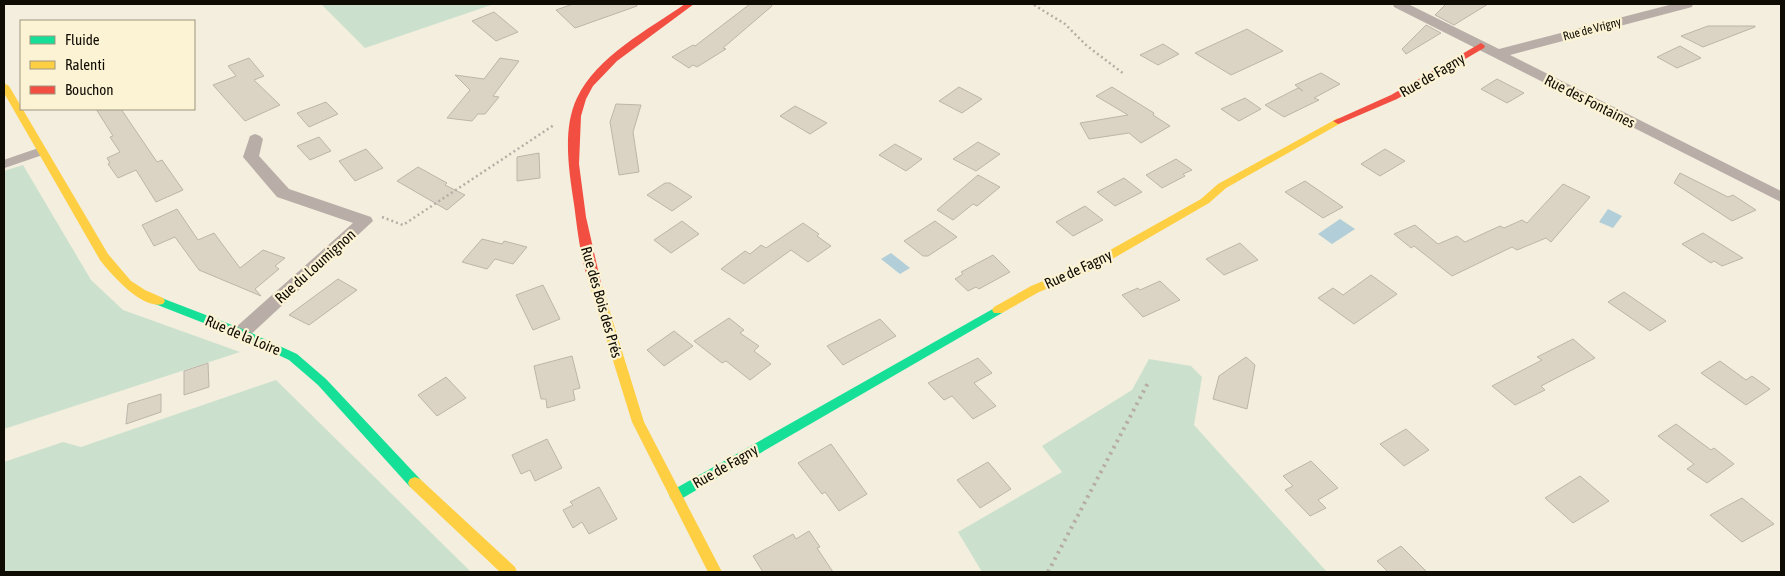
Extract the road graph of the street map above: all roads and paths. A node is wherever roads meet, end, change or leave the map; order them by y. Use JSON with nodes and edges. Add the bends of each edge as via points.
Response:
{"nodes":[{"id":1,"x":690,"y":4,"type":"edge"},
{"id":2,"x":1399,"y":4,"type":"edge"},
{"id":3,"x":1687,"y":4,"type":"edge"},
{"id":4,"x":1034,"y":5,"type":"dead end"},
{"id":5,"x":1481,"y":46,"type":"junction"},
{"id":6,"x":1497,"y":54,"type":"junction"},
{"id":7,"x":1124,"y":74,"type":"dead end"},
{"id":8,"x":4,"y":86,"type":"edge"},
{"id":9,"x":578,"y":110,"type":"junction"},
{"id":10,"x":255,"y":139,"type":"dead end"},
{"id":11,"x":42,"y":151,"type":"junction"},
{"id":12,"x":4,"y":164,"type":"edge"},
{"id":13,"x":1781,"y":197,"type":"edge"},
{"id":14,"x":365,"y":221,"type":"junction"},
{"id":15,"x":241,"y":333,"type":"junction"},
{"id":16,"x":1149,"y":381,"type":"dead end"},
{"id":17,"x":676,"y":495,"type":"junction"},
{"id":18,"x":510,"y":572,"type":"edge"},
{"id":19,"x":715,"y":572,"type":"edge"},
{"id":20,"x":1048,"y":572,"type":"edge"}],
"edges":[{"from":1,"to":9,"type":"street","name":"Rue des Bois des Prés","via":[[596,77],[581,98]]},
{"from":2,"to":5,"type":"street","name":"Rue des Fontaines"},
{"from":3,"to":6,"type":"street","name":"Rue de Vrigny"},
{"from":4,"to":7,"type":"path","via":[[1065,24]]},
{"from":5,"to":6,"type":"street","name":"Rue des Fontaines"},
{"from":5,"to":17,"type":"street","name":"Rue de Fagny","via":[[1394,97],[1349,115],[1260,164],[1222,186],[1205,201],[1099,262],[1035,289]]},
{"from":6,"to":13,"type":"street","name":"Rue des Fontaines"},
{"from":8,"to":11,"type":"street","name":"Rue de la Loire"},
{"from":9,"to":14,"type":"path","via":[[404,225],[380,216]]},
{"from":9,"to":17,"type":"street","name":"Rue des Bois des Prés","via":[[574,121],[576,171],[586,253],[638,422]]},
{"from":10,"to":14,"type":"street","name":"Rue du Loumignon","via":[[251,157],[283,193]]},
{"from":11,"to":12,"type":"lane"},
{"from":11,"to":15,"type":"street","name":"Rue de la Loire","via":[[104,257],[123,282],[142,295]]},
{"from":14,"to":15,"type":"street","name":"Rue du Loumignon"},
{"from":15,"to":18,"type":"street","name":"Rue de la Loire","via":[[293,357],[322,382],[426,494]]},
{"from":16,"to":20,"type":"path"},
{"from":17,"to":19,"type":"street","name":"Rue des Bois des Prés"}]}
